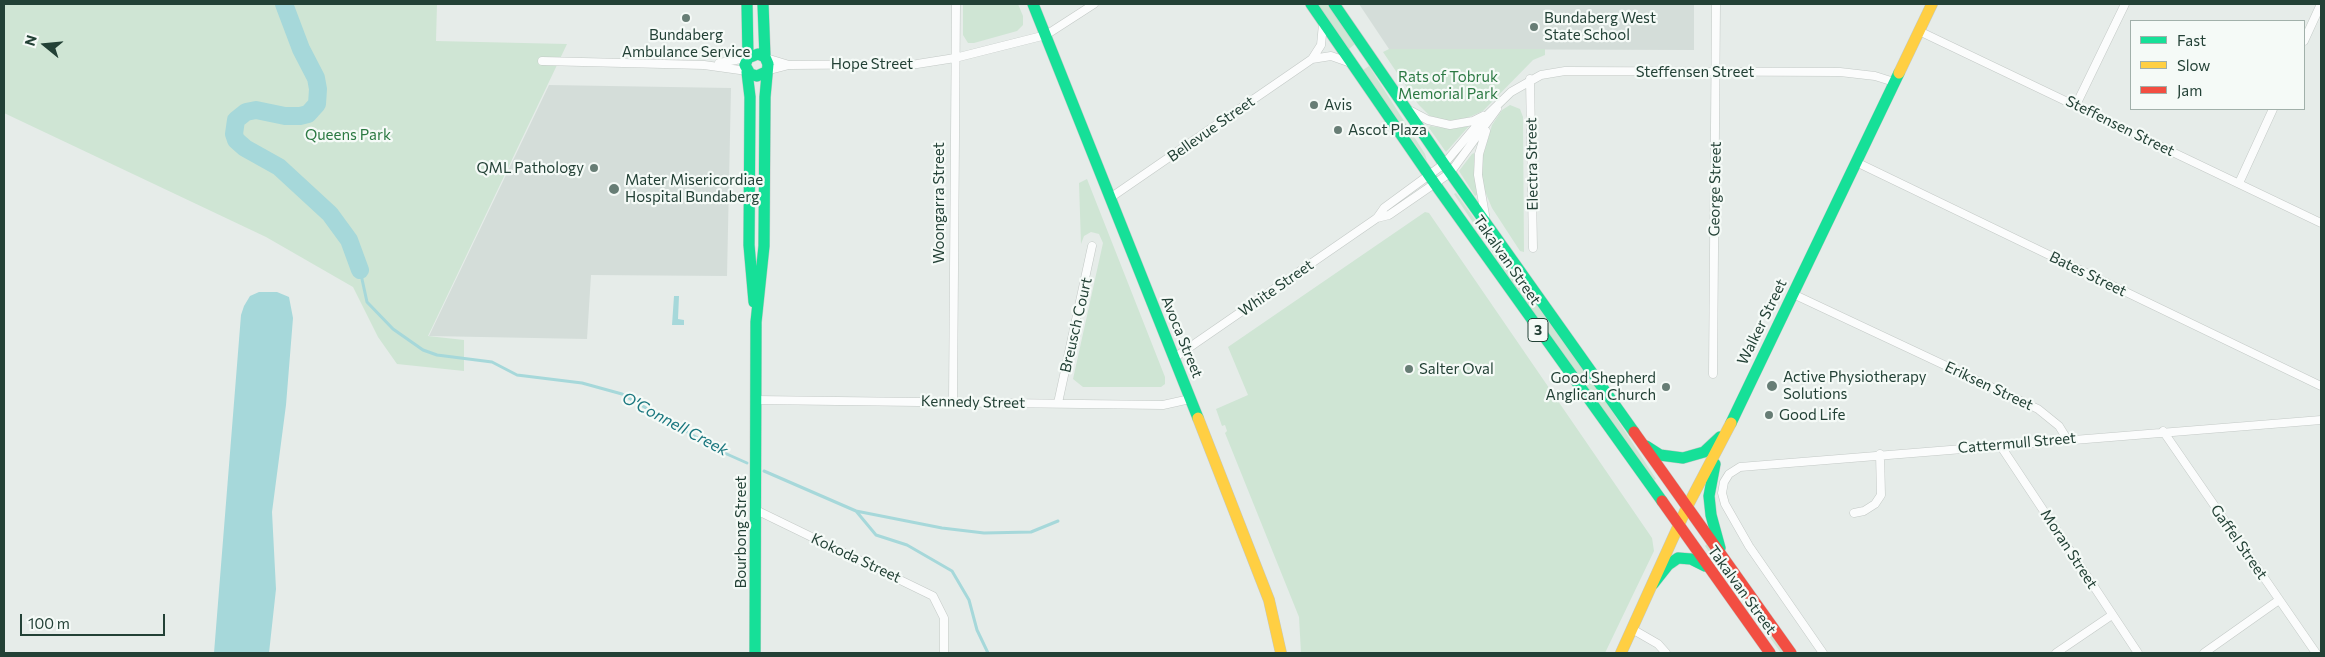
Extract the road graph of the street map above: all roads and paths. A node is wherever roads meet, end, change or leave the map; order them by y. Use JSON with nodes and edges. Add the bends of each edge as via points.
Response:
{"nodes":[{"id":1,"x":747,"y":4,"type":"edge"},
{"id":2,"x":762,"y":4,"type":"edge"},
{"id":3,"x":956,"y":4,"type":"edge"},
{"id":4,"x":1033,"y":4,"type":"edge"},
{"id":5,"x":1094,"y":4,"type":"edge"},
{"id":6,"x":1311,"y":4,"type":"edge"},
{"id":7,"x":1334,"y":4,"type":"edge"},
{"id":8,"x":1716,"y":4,"type":"edge"},
{"id":9,"x":1932,"y":4,"type":"edge"},
{"id":10,"x":2125,"y":4,"type":"edge"},
{"id":11,"x":2321,"y":4,"type":"edge"},
{"id":12,"x":1321,"y":18,"type":"junction"},
{"id":13,"x":1918,"y":31,"type":"junction"},
{"id":14,"x":1046,"y":35,"type":"junction"},
{"id":15,"x":2305,"y":39,"type":"edge"},
{"id":16,"x":748,"y":58,"type":"junction"},
{"id":17,"x":765,"y":58,"type":"junction"},
{"id":18,"x":955,"y":58,"type":"junction"},
{"id":19,"x":1312,"y":59,"type":"junction"},
{"id":20,"x":542,"y":61,"type":"dead end"},
{"id":21,"x":704,"y":65,"type":"junction"},
{"id":22,"x":789,"y":65,"type":"junction"},
{"id":23,"x":1353,"y":65,"type":"junction"},
{"id":24,"x":766,"y":71,"type":"junction"},
{"id":25,"x":747,"y":72,"type":"junction"},
{"id":26,"x":1715,"y":72,"type":"junction"},
{"id":27,"x":1530,"y":79,"type":"junction"},
{"id":28,"x":1894,"y":82,"type":"junction"},
{"id":29,"x":1399,"y":99,"type":"junction"},
{"id":30,"x":2076,"y":105,"type":"junction"},
{"id":31,"x":2273,"y":110,"type":"edge"},
{"id":32,"x":1493,"y":112,"type":"junction"},
{"id":33,"x":1856,"y":162,"type":"junction"},
{"id":34,"x":1447,"y":168,"type":"junction"},
{"id":35,"x":1432,"y":180,"type":"junction"},
{"id":36,"x":2239,"y":183,"type":"junction"},
{"id":37,"x":1110,"y":198,"type":"junction"},
{"id":38,"x":2321,"y":223,"type":"edge"},
{"id":39,"x":1491,"y":230,"type":"junction"},
{"id":40,"x":1092,"y":246,"type":"dead end"},
{"id":41,"x":1533,"y":248,"type":"dead end"},
{"id":42,"x":750,"y":250,"type":"junction"},
{"id":43,"x":764,"y":250,"type":"junction"},
{"id":44,"x":1793,"y":294,"type":"junction"},
{"id":45,"x":756,"y":322,"type":"junction"},
{"id":46,"x":1174,"y":358,"type":"junction"},
{"id":47,"x":1713,"y":374,"type":"dead end"},
{"id":48,"x":2321,"y":386,"type":"edge"},
{"id":49,"x":1190,"y":399,"type":"junction"},
{"id":50,"x":756,"y":400,"type":"junction"},
{"id":51,"x":953,"y":402,"type":"junction"},
{"id":52,"x":1058,"y":403,"type":"junction"},
{"id":53,"x":1736,"y":412,"type":"junction"},
{"id":54,"x":2321,"y":420,"type":"edge"},
{"id":55,"x":2163,"y":431,"type":"junction"},
{"id":56,"x":1639,"y":439,"type":"junction"},
{"id":57,"x":2067,"y":439,"type":"junction"},
{"id":58,"x":1722,"y":441,"type":"junction"},
{"id":59,"x":2000,"y":445,"type":"junction"},
{"id":60,"x":1880,"y":454,"type":"junction"},
{"id":61,"x":1723,"y":487,"type":"joint"},
{"id":62,"x":1687,"y":507,"type":"junction"},
{"id":63,"x":756,"y":510,"type":"junction"},
{"id":64,"x":1854,"y":512,"type":"dead end"},
{"id":65,"x":1678,"y":527,"type":"junction"},
{"id":66,"x":1722,"y":556,"type":"junction"},
{"id":67,"x":1710,"y":569,"type":"junction"},
{"id":68,"x":1654,"y":584,"type":"junction"},
{"id":69,"x":2279,"y":600,"type":"junction"},
{"id":70,"x":2112,"y":614,"type":"junction"},
{"id":71,"x":1632,"y":629,"type":"junction"},
{"id":72,"x":1767,"y":651,"type":"edge"},
{"id":73,"x":755,"y":653,"type":"edge"},
{"id":74,"x":944,"y":653,"type":"edge"},
{"id":75,"x":1280,"y":653,"type":"edge"},
{"id":76,"x":1621,"y":653,"type":"edge"},
{"id":77,"x":1666,"y":653,"type":"edge"},
{"id":78,"x":1791,"y":653,"type":"edge"},
{"id":79,"x":1823,"y":653,"type":"edge"},
{"id":80,"x":2056,"y":653,"type":"edge"},
{"id":81,"x":2138,"y":653,"type":"edge"},
{"id":82,"x":2204,"y":653,"type":"edge"},
{"id":83,"x":2316,"y":653,"type":"edge"}],
"edges":[{"from":1,"to":16,"type":"main road"},
{"from":2,"to":17,"type":"main road"},
{"from":3,"to":18,"type":"street","name":"Woongarra Street"},
{"from":4,"to":14,"type":"main road"},
{"from":5,"to":14,"type":"street","name":"Hope Street"},
{"from":6,"to":12,"type":"main road","name":"Takalvan Street","number":"3"},
{"from":7,"to":29,"type":"main road","name":"Takalvan Street","number":"3"},
{"from":8,"to":26,"type":"street","name":"George Street"},
{"from":9,"to":13,"type":"main road","name":"Walker Street"},
{"from":10,"to":30,"type":"street"},
{"from":11,"to":15,"type":"street"},
{"from":12,"to":19,"type":"street","name":"Bellevue Street","via":[[1323,36]]},
{"from":12,"to":23,"type":"main road","name":"Takalvan Street","number":"3"},
{"from":13,"to":28,"type":"main road","name":"Walker Street"},
{"from":13,"to":30,"type":"street","name":"Steffensen Street"},
{"from":14,"to":18,"type":"street","name":"Hope Street"},
{"from":14,"to":37,"type":"main road","name":"Avoca Street"},
{"from":16,"to":17,"type":"main road","via":[[758,54]]},
{"from":16,"to":21,"type":"street"},
{"from":16,"to":25,"type":"main road"},
{"from":17,"to":22,"type":"street","name":"Hope Street"},
{"from":17,"to":24,"type":"main road","via":[[768,64]]},
{"from":18,"to":22,"type":"street","name":"Hope Street","via":[[917,64]]},
{"from":18,"to":51,"type":"street","name":"Woongarra Street"},
{"from":19,"to":23,"type":"street","via":[[1335,57]]},
{"from":19,"to":37,"type":"street","name":"Bellevue Street"},
{"from":20,"to":21,"type":"street"},
{"from":21,"to":25,"type":"street"},
{"from":22,"to":24,"type":"street","name":"Hope Street"},
{"from":23,"to":35,"type":"main road","name":"Takalvan Street","number":"3"},
{"from":24,"to":25,"type":"main road","via":[[757,76]]},
{"from":24,"to":43,"type":"main road","name":"Bourbong Street"},
{"from":25,"to":42,"type":"main road","name":"Bourbong Street","via":[[750,97]]},
{"from":26,"to":27,"type":"street","name":"Steffensen Street","via":[[1565,72]]},
{"from":26,"to":28,"type":"street","name":"Steffensen Street","via":[[1855,72]]},
{"from":26,"to":47,"type":"street","name":"George Street"},
{"from":27,"to":32,"type":"street","name":"Steffensen Street"},
{"from":27,"to":41,"type":"street","name":"Electra Street"},
{"from":28,"to":33,"type":"main road","name":"Walker Street"},
{"from":29,"to":32,"type":"street","via":[[1412,112],[1442,124],[1473,121]]},
{"from":29,"to":34,"type":"main road","name":"Takalvan Street","number":"3"},
{"from":30,"to":36,"type":"street","name":"Steffensen Street"},
{"from":31,"to":36,"type":"street"},
{"from":32,"to":34,"type":"street","name":"Steffensen Street"},
{"from":32,"to":39,"type":"street","via":[[1478,165],[1482,202]]},
{"from":33,"to":44,"type":"main road","name":"Walker Street"},
{"from":33,"to":48,"type":"street","name":"Bates Street"},
{"from":34,"to":35,"type":"street","name":"Steffensen Street"},
{"from":34,"to":39,"type":"main road","name":"Takalvan Street","number":"3"},
{"from":35,"to":46,"type":"street","name":"White Street","via":[[1389,216],[1377,218]]},
{"from":35,"to":65,"type":"main road","name":"Takalvan Street","number":"3"},
{"from":36,"to":38,"type":"street","name":"Steffensen Street"},
{"from":37,"to":46,"type":"main road","name":"Avoca Street"},
{"from":39,"to":56,"type":"main road","name":"Takalvan Street","number":"3"},
{"from":40,"to":52,"type":"street","name":"Breusch Court"},
{"from":42,"to":43,"type":"main road","via":[[753,256],[758,257]]},
{"from":42,"to":45,"type":"main road","name":"Bourbong Street"},
{"from":43,"to":45,"type":"main road","name":"Bourbong Street"},
{"from":44,"to":53,"type":"main road","name":"Walker Street"},
{"from":44,"to":57,"type":"street","name":"Eriksen Street","via":[[2038,409],[2059,426]]},
{"from":45,"to":50,"type":"main road","name":"Bourbong Street"},
{"from":46,"to":49,"type":"main road","name":"Avoca Street"},
{"from":49,"to":52,"type":"street","name":"Kennedy Street","via":[[1163,405]]},
{"from":49,"to":75,"type":"main road","name":"Avoca Street","via":[[1269,600]]},
{"from":50,"to":51,"type":"street","name":"Kennedy Street"},
{"from":50,"to":63,"type":"main road","name":"Bourbong Street"},
{"from":51,"to":52,"type":"street","name":"Kennedy Street"},
{"from":53,"to":56,"type":"main road","via":[[1713,445],[1693,456],[1674,458],[1660,455]]},
{"from":53,"to":58,"type":"main road","name":"Walker Street"},
{"from":54,"to":55,"type":"street","name":"Cattermull Street"},
{"from":55,"to":57,"type":"street","name":"Cattermull Street"},
{"from":55,"to":69,"type":"street","name":"Gaffel Street"},
{"from":56,"to":62,"type":"main road","name":"Takalvan Street","number":"3"},
{"from":57,"to":59,"type":"street","name":"Cattermull Street"},
{"from":58,"to":62,"type":"main road","name":"Walker Street"},
{"from":58,"to":66,"type":"main road","via":[[1709,496],[1712,524]]},
{"from":59,"to":60,"type":"street","name":"Cattermull Street"},
{"from":59,"to":70,"type":"street","name":"Moran Street"},
{"from":60,"to":61,"type":"street","name":"Cattermull Street","via":[[1747,465],[1729,474]]},
{"from":60,"to":64,"type":"street","via":[[1881,495],[1864,511]]},
{"from":61,"to":79,"type":"street","name":"Takalvan Street","via":[[1723,499],[1733,520]]},
{"from":62,"to":65,"type":"main road","name":"Walker Street"},
{"from":62,"to":66,"type":"main road","name":"Takalvan Street","number":"3"},
{"from":63,"to":73,"type":"main road","name":"Bourbong Street"},
{"from":63,"to":74,"type":"street","name":"Kokoda Street","via":[[933,596],[944,618]]},
{"from":65,"to":67,"type":"main road","name":"Takalvan Street","number":"3"},
{"from":65,"to":68,"type":"main road","name":"Walker Street"},
{"from":66,"to":78,"type":"main road","name":"Takalvan Street","number":"3"},
{"from":67,"to":68,"type":"main road","via":[[1696,560],[1681,558],[1668,565]]},
{"from":67,"to":72,"type":"main road","name":"Takalvan Street","number":"3"},
{"from":68,"to":71,"type":"main road","name":"Walker Street"},
{"from":69,"to":82,"type":"street"},
{"from":69,"to":83,"type":"street","name":"Gaffel Street"},
{"from":70,"to":80,"type":"street"},
{"from":70,"to":81,"type":"street","name":"Moran Street"},
{"from":71,"to":76,"type":"main road","name":"Walker Street"},
{"from":71,"to":77,"type":"street","via":[[1658,644]]}]}
